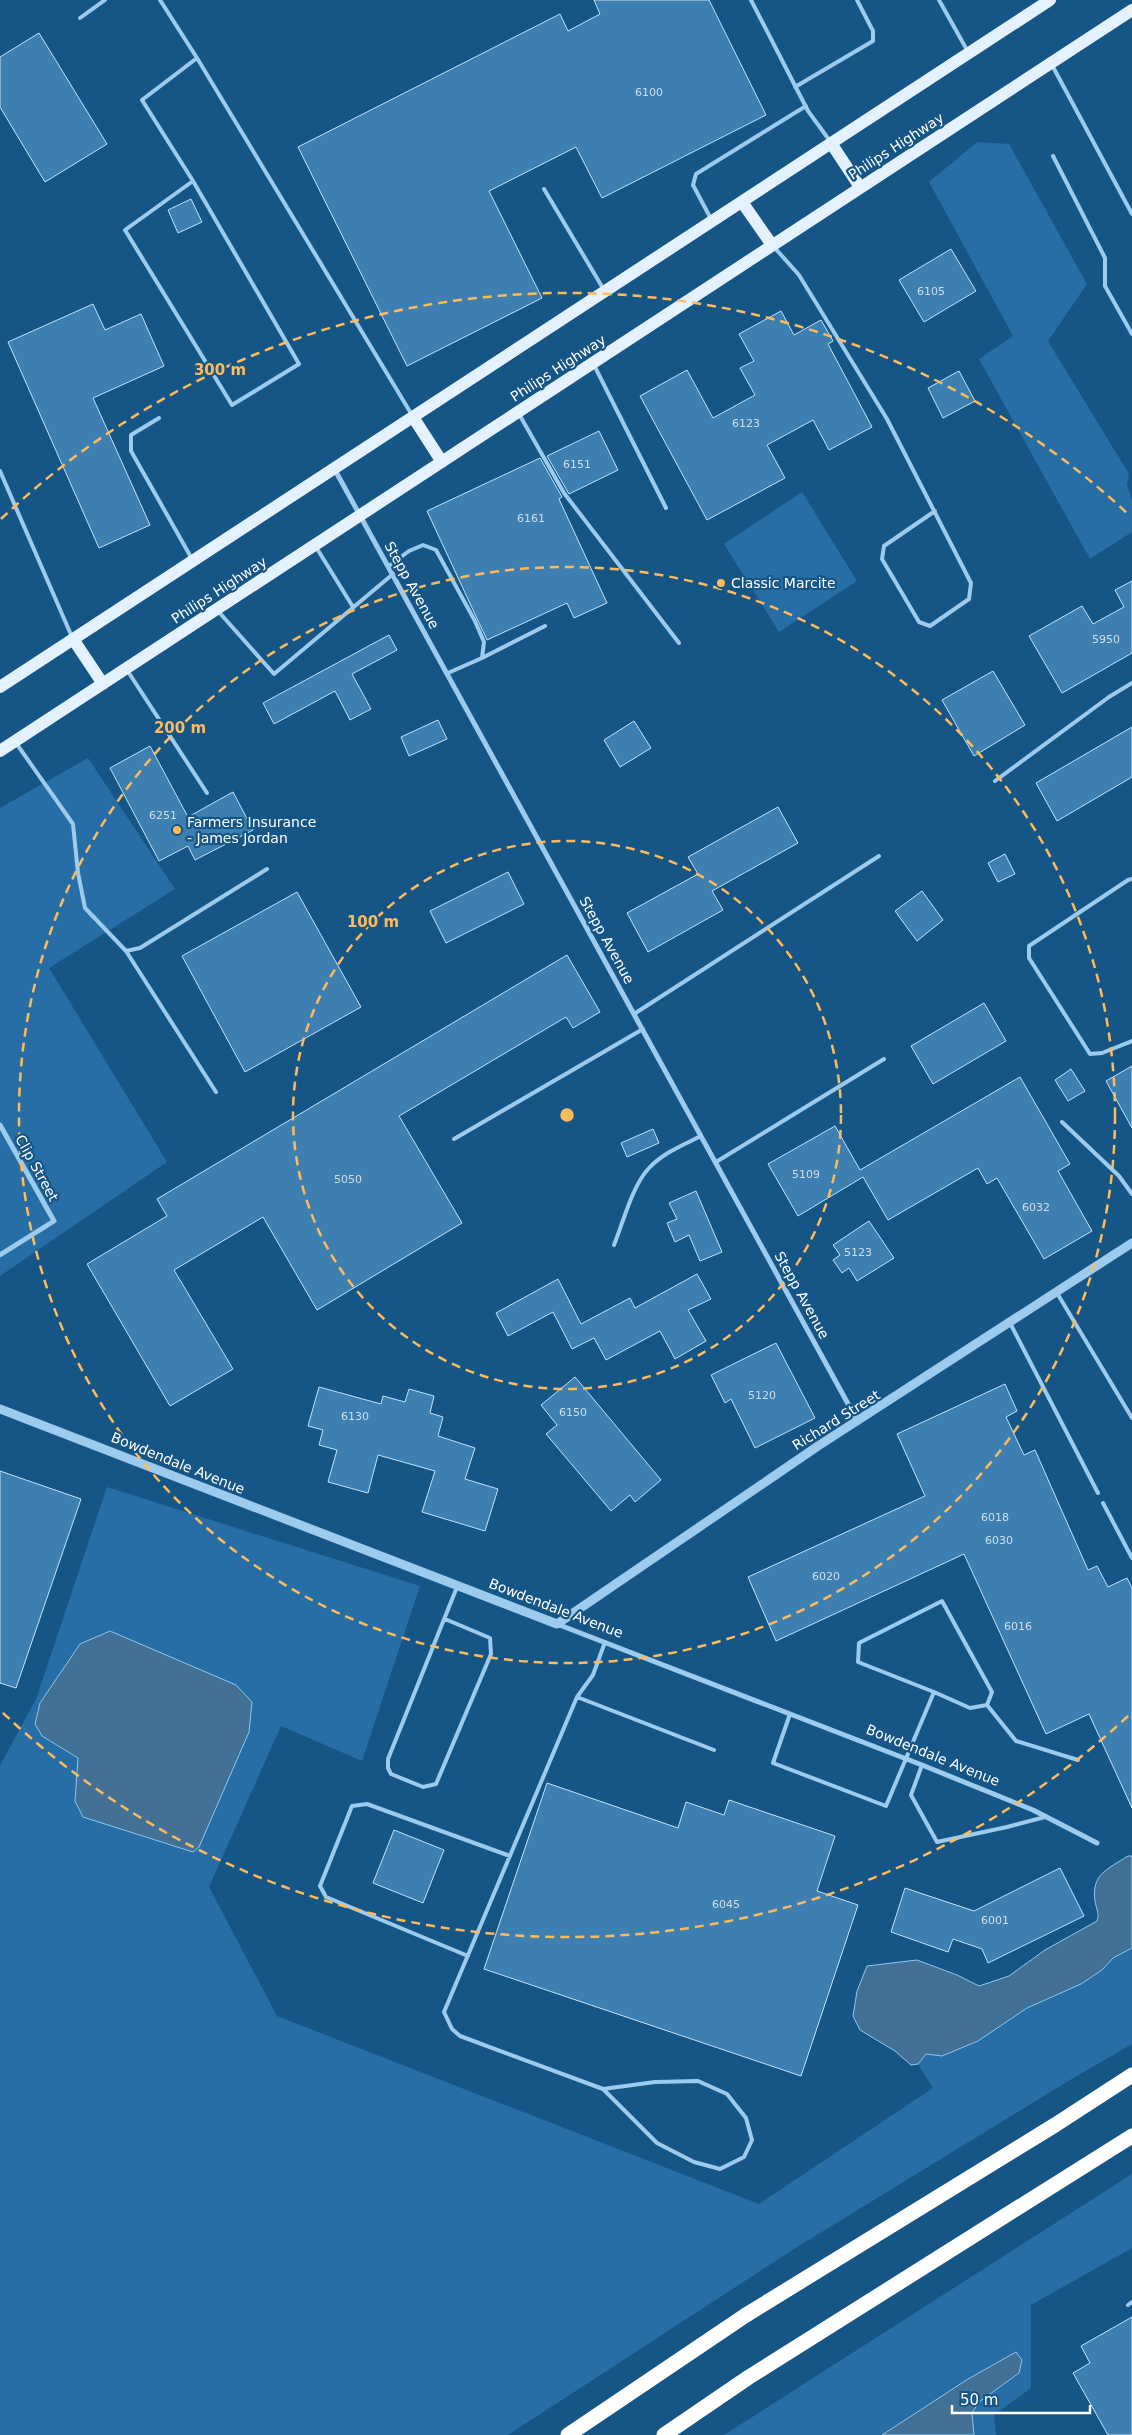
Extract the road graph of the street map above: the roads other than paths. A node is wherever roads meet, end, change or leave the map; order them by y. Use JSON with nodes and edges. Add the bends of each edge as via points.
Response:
{"nodes":[{"id":1,"x":105,"y":0,"type":"edge"},
{"id":2,"x":160,"y":0,"type":"edge"},
{"id":3,"x":751,"y":0,"type":"edge"},
{"id":4,"x":857,"y":0,"type":"edge"},
{"id":5,"x":938,"y":0,"type":"edge"},
{"id":6,"x":1050,"y":0,"type":"edge"},
{"id":7,"x":1132,"y":10,"type":"edge"},
{"id":8,"x":80,"y":18,"type":"dead end"},
{"id":9,"x":968,"y":53,"type":"junction"},
{"id":10,"x":197,"y":58,"type":"junction"},
{"id":11,"x":1050,"y":64,"type":"junction"},
{"id":12,"x":795,"y":87,"type":"junction"},
{"id":13,"x":806,"y":106,"type":"junction"},
{"id":14,"x":831,"y":143,"type":"junction"},
{"id":15,"x":1053,"y":156,"type":"dead end"},
{"id":16,"x":193,"y":181,"type":"junction"},
{"id":17,"x":860,"y":187,"type":"junction"},
{"id":18,"x":544,"y":188,"type":"dead end"},
{"id":19,"x":742,"y":202,"type":"junction"},
{"id":20,"x":1132,"y":214,"type":"edge"},
{"id":21,"x":712,"y":221,"type":"junction"},
{"id":22,"x":772,"y":245,"type":"junction"},
{"id":23,"x":605,"y":292,"type":"junction"},
{"id":24,"x":1132,"y":334,"type":"edge"},
{"id":25,"x":592,"y":363,"type":"junction"},
{"id":26,"x":518,"y":412,"type":"junction"},
{"id":27,"x":413,"y":417,"type":"junction"},
{"id":28,"x":159,"y":418,"type":"dead end"},
{"id":29,"x":442,"y":462,"type":"junction"},
{"id":30,"x":334,"y":469,"type":"junction"},
{"id":31,"x":0,"y":471,"type":"edge"},
{"id":32,"x":666,"y":508,"type":"dead end"},
{"id":33,"x":935,"y":511,"type":"junction"},
{"id":34,"x":361,"y":515,"type":"junction"},
{"id":35,"x":315,"y":545,"type":"junction"},
{"id":36,"x":194,"y":561,"type":"junction"},
{"id":37,"x":389,"y":566,"type":"junction"},
{"id":38,"x":393,"y":574,"type":"junction"},
{"id":39,"x":354,"y":607,"type":"junction"},
{"id":40,"x":216,"y":609,"type":"junction"},
{"id":41,"x":545,"y":626,"type":"dead end"},
{"id":42,"x":73,"y":639,"type":"junction"},
{"id":43,"x":680,"y":643,"type":"dead end"},
{"id":44,"x":482,"y":658,"type":"junction"},
{"id":45,"x":126,"y":668,"type":"junction"},
{"id":46,"x":448,"y":673,"type":"junction"},
{"id":47,"x":1132,"y":683,"type":"edge"},
{"id":48,"x":103,"y":684,"type":"junction"},
{"id":49,"x":0,"y":687,"type":"edge"},
{"id":50,"x":15,"y":742,"type":"junction"},
{"id":51,"x":0,"y":751,"type":"edge"},
{"id":52,"x":995,"y":781,"type":"dead end"},
{"id":53,"x":206,"y":793,"type":"dead end"},
{"id":54,"x":879,"y":856,"type":"dead end"},
{"id":55,"x":267,"y":869,"type":"dead end"},
{"id":56,"x":1132,"y":879,"type":"edge"},
{"id":57,"x":126,"y":951,"type":"junction"},
{"id":58,"x":634,"y":1014,"type":"junction"},
{"id":59,"x":643,"y":1029,"type":"junction"},
{"id":60,"x":1132,"y":1041,"type":"edge"},
{"id":61,"x":884,"y":1060,"type":"dead end"},
{"id":62,"x":216,"y":1092,"type":"dead end"},
{"id":63,"x":1062,"y":1122,"type":"dead end"},
{"id":64,"x":0,"y":1125,"type":"edge"},
{"id":65,"x":701,"y":1136,"type":"junction"},
{"id":66,"x":454,"y":1139,"type":"dead end"},
{"id":67,"x":716,"y":1162,"type":"junction"},
{"id":68,"x":1132,"y":1194,"type":"edge"},
{"id":69,"x":1132,"y":1243,"type":"edge"},
{"id":70,"x":614,"y":1245,"type":"dead end"},
{"id":71,"x":0,"y":1255,"type":"edge"},
{"id":72,"x":1057,"y":1293,"type":"junction"},
{"id":73,"x":1010,"y":1323,"type":"junction"},
{"id":74,"x":0,"y":1409,"type":"edge"},
{"id":75,"x":1132,"y":1418,"type":"edge"},
{"id":76,"x":858,"y":1422,"type":"junction"},
{"id":77,"x":1098,"y":1494,"type":"dead end"},
{"id":78,"x":1103,"y":1503,"type":"dead end"},
{"id":79,"x":1132,"y":1558,"type":"edge"},
{"id":80,"x":458,"y":1585,"type":"junction"},
{"id":81,"x":445,"y":1620,"type":"junction"},
{"id":82,"x":557,"y":1624,"type":"junction"},
{"id":83,"x":606,"y":1642,"type":"junction"},
{"id":84,"x":934,"y":1692,"type":"junction"},
{"id":85,"x":577,"y":1697,"type":"junction"},
{"id":86,"x":987,"y":1705,"type":"junction"},
{"id":87,"x":790,"y":1714,"type":"junction"},
{"id":88,"x":714,"y":1750,"type":"dead end"},
{"id":89,"x":907,"y":1758,"type":"junction"},
{"id":90,"x":1078,"y":1760,"type":"dead end"},
{"id":91,"x":922,"y":1765,"type":"junction"},
{"id":92,"x":1045,"y":1816,"type":"junction"},
{"id":93,"x":1097,"y":1843,"type":"dead end"},
{"id":94,"x":510,"y":1856,"type":"junction"},
{"id":95,"x":468,"y":1956,"type":"junction"},
{"id":96,"x":1132,"y":2075,"type":"edge"},
{"id":97,"x":1132,"y":2081,"type":"edge"},
{"id":98,"x":603,"y":2088,"type":"junction"},
{"id":99,"x":1055,"y":2125,"type":"junction"},
{"id":100,"x":1132,"y":2136,"type":"edge"},
{"id":101,"x":1132,"y":2143,"type":"edge"},
{"id":102,"x":1084,"y":2164,"type":"junction"},
{"id":103,"x":568,"y":2435,"type":"edge"},
{"id":104,"x":664,"y":2435,"type":"edge"}],
"edges":[{"from":1,"to":8,"type":"lane"},
{"from":2,"to":10,"type":"lane"},
{"from":3,"to":12,"type":"lane"},
{"from":4,"to":12,"type":"lane","via":[[873,32],[873,41]]},
{"from":5,"to":9,"type":"lane"},
{"from":6,"to":9,"type":"main road"},
{"from":7,"to":11,"type":"main road","name":"Philips Highway"},
{"from":9,"to":14,"type":"main road"},
{"from":10,"to":16,"type":"lane","via":[[142,100]]},
{"from":10,"to":27,"type":"lane"},
{"from":11,"to":17,"type":"main road","name":"Philips Highway"},
{"from":11,"to":20,"type":"lane"},
{"from":12,"to":13,"type":"lane"},
{"from":13,"to":14,"type":"lane"},
{"from":13,"to":21,"type":"lane","via":[[696,174],[694,185]]},
{"from":14,"to":17,"type":"main road"},
{"from":14,"to":19,"type":"main road"},
{"from":15,"to":24,"type":"lane","via":[[1105,258],[1105,286]]},
{"from":16,"to":16,"type":"lane","via":[[299,364],[232,405],[125,230]]},
{"from":17,"to":22,"type":"main road","name":"Philips Highway"},
{"from":18,"to":23,"type":"lane"},
{"from":19,"to":21,"type":"main road"},
{"from":19,"to":22,"type":"main road"},
{"from":21,"to":23,"type":"main road"},
{"from":22,"to":25,"type":"main road","name":"Philips Highway"},
{"from":22,"to":33,"type":"lane","via":[[798,275],[887,418]]},
{"from":23,"to":27,"type":"main road"},
{"from":25,"to":26,"type":"main road","name":"Philips Highway"},
{"from":25,"to":32,"type":"lane"},
{"from":26,"to":29,"type":"main road","name":"Philips Highway"},
{"from":26,"to":43,"type":"lane","via":[[564,493]]},
{"from":27,"to":29,"type":"main road"},
{"from":27,"to":30,"type":"main road"},
{"from":28,"to":36,"type":"lane","via":[[131,435],[131,451]]},
{"from":29,"to":34,"type":"main road","name":"Philips Highway"},
{"from":30,"to":34,"type":"street","name":"Stepp Avenue"},
{"from":30,"to":36,"type":"main road"},
{"from":31,"to":42,"type":"lane"},
{"from":33,"to":33,"type":"lane","via":[[971,583],[969,599],[930,626],[919,622],[882,559],[884,546]]},
{"from":34,"to":35,"type":"main road","name":"Philips Highway"},
{"from":34,"to":37,"type":"street","name":"Stepp Avenue"},
{"from":35,"to":39,"type":"lane"},
{"from":35,"to":40,"type":"main road","name":"Philips Highway"},
{"from":36,"to":42,"type":"main road"},
{"from":37,"to":38,"type":"street","name":"Stepp Avenue"},
{"from":37,"to":44,"type":"lane","via":[[423,545],[436,550],[484,642]]},
{"from":38,"to":39,"type":"lane"},
{"from":38,"to":46,"type":"street","name":"Stepp Avenue"},
{"from":39,"to":40,"type":"lane","via":[[274,674]]},
{"from":40,"to":45,"type":"main road","name":"Philips Highway"},
{"from":41,"to":44,"type":"lane"},
{"from":42,"to":48,"type":"main road"},
{"from":42,"to":49,"type":"main road"},
{"from":44,"to":46,"type":"lane"},
{"from":45,"to":48,"type":"main road","name":"Philips Highway"},
{"from":45,"to":53,"type":"lane"},
{"from":46,"to":58,"type":"street","name":"Stepp Avenue"},
{"from":47,"to":52,"type":"lane"},
{"from":48,"to":50,"type":"main road","name":"Philips Highway"},
{"from":50,"to":51,"type":"main road","name":"Philips Highway"},
{"from":50,"to":57,"type":"lane","via":[[73,824],[85,908]]},
{"from":54,"to":58,"type":"lane"},
{"from":55,"to":57,"type":"lane","via":[[140,948]]},
{"from":56,"to":60,"type":"lane","via":[[1029,946],[1029,958],[1090,1054],[1102,1053]]},
{"from":57,"to":62,"type":"lane"},
{"from":58,"to":59,"type":"street","name":"Stepp Avenue"},
{"from":59,"to":65,"type":"street","name":"Stepp Avenue"},
{"from":59,"to":66,"type":"lane"},
{"from":61,"to":67,"type":"lane"},
{"from":63,"to":68,"type":"lane","via":[[1119,1176]]},
{"from":64,"to":71,"type":"street","name":"Clip Street","via":[[54,1221]]},
{"from":65,"to":67,"type":"street","name":"Stepp Avenue"},
{"from":65,"to":70,"type":"lane","via":[[669,1152],[648,1169],[638,1185]]},
{"from":67,"to":76,"type":"street","name":"Stepp Avenue"},
{"from":69,"to":72,"type":"street","name":"Richard Street"},
{"from":72,"to":73,"type":"street","name":"Richard Street"},
{"from":72,"to":75,"type":"lane"},
{"from":73,"to":76,"type":"street","name":"Richard Street"},
{"from":73,"to":77,"type":"lane"},
{"from":74,"to":80,"type":"street","name":"Bowdendale Avenue"},
{"from":76,"to":82,"type":"street","name":"Richard Street"},
{"from":78,"to":79,"type":"lane"},
{"from":80,"to":81,"type":"lane"},
{"from":80,"to":82,"type":"street","name":"Bowdendale Avenue"},
{"from":81,"to":81,"type":"lane","via":[[388,1759],[390,1774],[423,1787],[436,1784],[492,1646],[490,1638]]},
{"from":82,"to":83,"type":"street","name":"Bowdendale Avenue"},
{"from":83,"to":85,"type":"lane","via":[[593,1674]]},
{"from":83,"to":87,"type":"street","name":"Bowdendale Avenue"},
{"from":84,"to":86,"type":"lane","via":[[970,1708]]},
{"from":84,"to":86,"type":"lane","via":[[858,1662],[859,1643],[942,1601],[992,1692]]},
{"from":84,"to":89,"type":"lane"},
{"from":85,"to":88,"type":"lane"},
{"from":85,"to":94,"type":"lane"},
{"from":86,"to":90,"type":"lane","via":[[1016,1741]]},
{"from":87,"to":89,"type":"street","name":"Bowdendale Avenue"},
{"from":87,"to":89,"type":"lane","via":[[774,1763],[886,1806]]},
{"from":89,"to":91,"type":"street","name":"Bowdendale Avenue"},
{"from":91,"to":92,"type":"street","name":"Bowdendale Avenue"},
{"from":91,"to":92,"type":"lane","via":[[911,1795],[937,1842],[1007,1828]]},
{"from":92,"to":93,"type":"street","name":"Bowdendale Avenue"},
{"from":94,"to":95,"type":"lane"},
{"from":94,"to":95,"type":"lane","via":[[367,1804],[352,1806],[320,1886],[326,1897]]},
{"from":95,"to":98,"type":"lane","via":[[444,2012],[452,2029],[460,2036]]},
{"from":96,"to":99,"type":"highway"},
{"from":97,"to":99,"type":"highway"},
{"from":98,"to":98,"type":"lane","via":[[698,2081],[727,2094],[746,2118],[752,2140],[744,2157],[720,2169],[694,2162],[657,2143]]},
{"from":99,"to":103,"type":"highway","via":[[746,2316]]},
{"from":100,"to":102,"type":"highway"},
{"from":101,"to":102,"type":"highway"},
{"from":102,"to":104,"type":"highway","via":[[749,2377]]}]}
